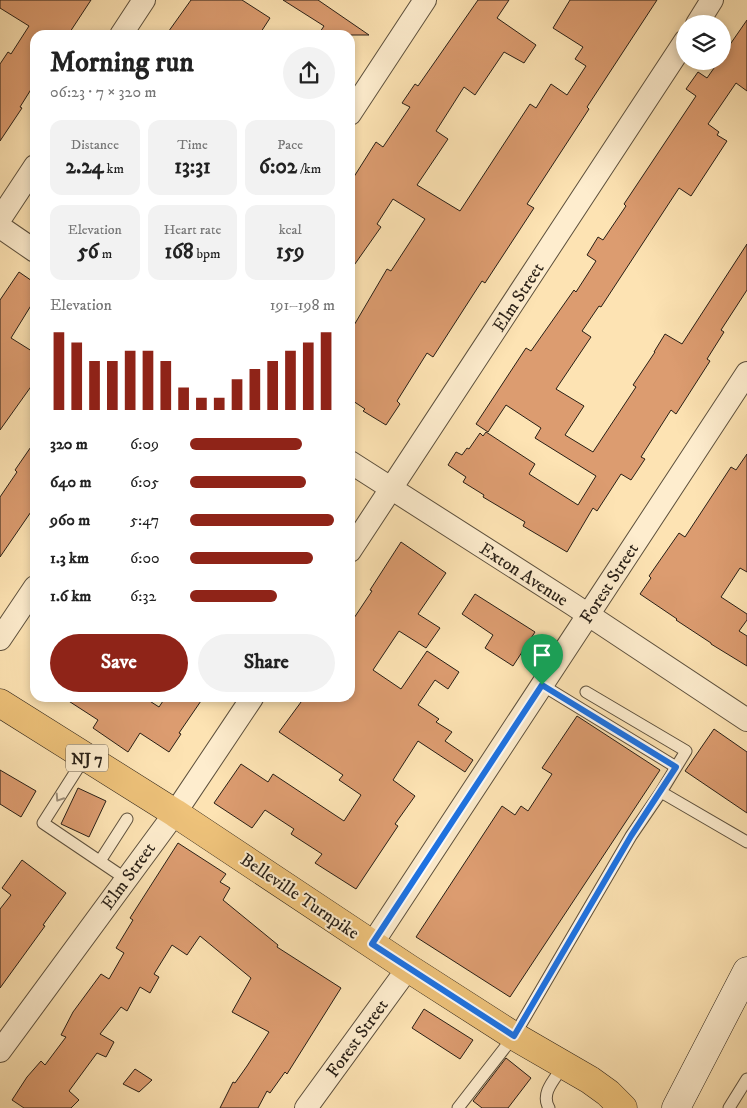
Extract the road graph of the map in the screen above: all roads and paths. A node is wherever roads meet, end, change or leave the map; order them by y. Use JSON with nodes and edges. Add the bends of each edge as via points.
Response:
{"nodes":[{"id":1,"x":144,"y":0,"type":"edge"},
{"id":2,"x":425,"y":0,"type":"edge"},
{"id":3,"x":712,"y":0,"type":"edge"},
{"id":4,"x":703,"y":15,"type":"edge"},
{"id":5,"x":124,"y":30,"type":"edge"},
{"id":6,"x":676,"y":55,"type":"edge"},
{"id":7,"x":355,"y":106,"type":"edge"},
{"id":8,"x":30,"y":174,"type":"edge"},
{"id":9,"x":0,"y":219,"type":"edge"},
{"id":10,"x":0,"y":227,"type":"edge"},
{"id":11,"x":30,"y":248,"type":"edge"},
{"id":12,"x":747,"y":373,"type":"edge"},
{"id":13,"x":355,"y":465,"type":"edge"},
{"id":14,"x":391,"y":489,"type":"junction"},
{"id":15,"x":355,"y":543,"type":"edge"},
{"id":16,"x":30,"y":594,"type":"edge"},
{"id":17,"x":588,"y":615,"type":"junction"},
{"id":18,"x":0,"y":639,"type":"edge"},
{"id":19,"x":542,"y":685,"type":"junction"},
{"id":20,"x":586,"y":692,"type":"dead end"},
{"id":21,"x":249,"y":702,"type":"edge"},
{"id":22,"x":0,"y":703,"type":"edge"},
{"id":23,"x":747,"y":720,"type":"edge"},
{"id":24,"x":85,"y":757,"type":"junction"},
{"id":25,"x":676,"y":767,"type":"junction"},
{"id":26,"x":661,"y":792,"type":"junction"},
{"id":27,"x":174,"y":813,"type":"junction"},
{"id":28,"x":127,"y":819,"type":"dead end"},
{"id":29,"x":747,"y":842,"type":"edge"},
{"id":30,"x":100,"y":861,"type":"junction"},
{"id":31,"x":126,"y":879,"type":"junction"},
{"id":32,"x":372,"y":944,"type":"junction"},
{"id":33,"x":408,"y":968,"type":"junction"},
{"id":34,"x":747,"y":971,"type":"edge"},
{"id":35,"x":514,"y":1036,"type":"junction"},
{"id":36,"x":0,"y":1050,"type":"edge"},
{"id":37,"x":564,"y":1065,"type":"junction"},
{"id":38,"x":747,"y":1079,"type":"edge"},
{"id":39,"x":306,"y":1108,"type":"edge"},
{"id":40,"x":458,"y":1108,"type":"edge"},
{"id":41,"x":549,"y":1108,"type":"edge"},
{"id":42,"x":623,"y":1108,"type":"edge"},
{"id":43,"x":676,"y":1108,"type":"edge"},
{"id":44,"x":728,"y":1108,"type":"edge"}],
"edges":[{"from":1,"to":5,"type":"street"},
{"from":2,"to":7,"type":"street"},
{"from":3,"to":4,"type":"street"},
{"from":6,"to":14,"type":"street","name":"Elm Street"},
{"from":8,"to":9,"type":"street"},
{"from":10,"to":11,"type":"street"},
{"from":12,"to":17,"type":"street","name":"Forest Street"},
{"from":13,"to":14,"type":"street","name":"Exton Avenue"},
{"from":14,"to":15,"type":"street","name":"Elm Street"},
{"from":14,"to":17,"type":"street","name":"Exton Avenue"},
{"from":16,"to":18,"type":"street"},
{"from":17,"to":19,"type":"street","name":"Forest Street"},
{"from":17,"to":23,"type":"street","name":"Exton Avenue"},
{"from":19,"to":25,"type":"lane"},
{"from":19,"to":32,"type":"street","name":"Forest Street"},
{"from":20,"to":25,"type":"lane","via":[[686,751]]},
{"from":21,"to":27,"type":"street","name":"Elm Street"},
{"from":22,"to":24,"type":"main road","name":"Belleville Turnpike","number":"NJ 7"},
{"from":24,"to":27,"type":"main road","name":"Belleville Turnpike","number":"NJ 7"},
{"from":24,"to":30,"type":"lane","one_way":true,"via":[[43,823]]},
{"from":25,"to":26,"type":"lane"},
{"from":26,"to":29,"type":"lane"},
{"from":26,"to":35,"type":"lane","via":[[631,836]]},
{"from":27,"to":31,"type":"street","name":"Elm Street"},
{"from":27,"to":32,"type":"main road","name":"Belleville Turnpike","number":"NJ 7"},
{"from":28,"to":30,"type":"lane"},
{"from":30,"to":31,"type":"lane"},
{"from":31,"to":36,"type":"street","name":"Elm Street"},
{"from":32,"to":33,"type":"main road","name":"Belleville Turnpike","number":"NJ 7"},
{"from":33,"to":35,"type":"main road","name":"Belleville Turnpike","number":"NJ 7"},
{"from":33,"to":39,"type":"street","name":"Forest Street"},
{"from":34,"to":43,"type":"street","via":[[738,998]]},
{"from":35,"to":37,"type":"main road","name":"Belleville Turnpike","number":"NJ 7"},
{"from":35,"to":40,"type":"lane"},
{"from":37,"to":41,"type":"lane","via":[[546,1092],[545,1101]]},
{"from":37,"to":42,"type":"main road","name":"Belleville Turnpike","number":"NJ 7","via":[[608,1093]]},
{"from":38,"to":44,"type":"lane"}]}
